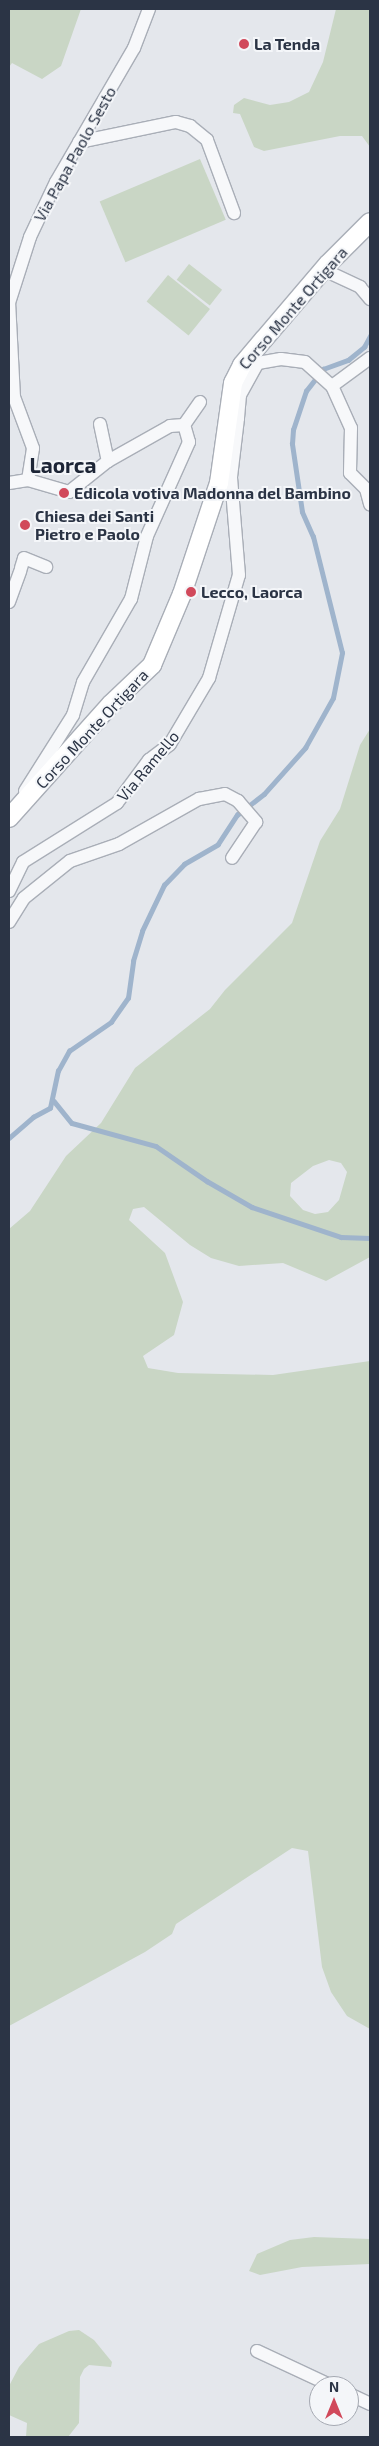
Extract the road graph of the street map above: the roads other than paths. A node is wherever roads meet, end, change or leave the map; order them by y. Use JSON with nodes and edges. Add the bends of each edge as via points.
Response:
{"nodes":[{"id":1,"x":149,"y":9,"type":"edge"},
{"id":2,"x":79,"y":142,"type":"junction"},
{"id":3,"x":234,"y":213,"type":"dead end"},
{"id":4,"x":370,"y":222,"type":"edge"},
{"id":5,"x":324,"y":270,"type":"junction"},
{"id":6,"x":370,"y":299,"type":"edge"},
{"id":7,"x":9,"y":303,"type":"edge"},
{"id":8,"x":370,"y":358,"type":"edge"},
{"id":9,"x":331,"y":384,"type":"junction"},
{"id":10,"x":200,"y":402,"type":"dead end"},
{"id":11,"x":233,"y":418,"type":"junction"},
{"id":12,"x":100,"y":424,"type":"dead end"},
{"id":13,"x":184,"y":425,"type":"junction"},
{"id":14,"x":108,"y":460,"type":"junction"},
{"id":15,"x":28,"y":480,"type":"junction"},
{"id":16,"x":9,"y":483,"type":"edge"},
{"id":17,"x":370,"y":504,"type":"edge"},
{"id":18,"x":46,"y":568,"type":"dead end"},
{"id":19,"x":9,"y":602,"type":"edge"},
{"id":20,"x":225,"y":794,"type":"junction"},
{"id":21,"x":191,"y":795,"type":"dead end"},
{"id":22,"x":11,"y":816,"type":"edge"},
{"id":23,"x":232,"y":858,"type":"dead end"},
{"id":24,"x":9,"y":891,"type":"edge"},
{"id":25,"x":10,"y":915,"type":"edge"},
{"id":26,"x":257,"y":2351,"type":"dead end"},
{"id":27,"x":311,"y":2376,"type":"edge"}],
"edges":[{"from":1,"to":2,"type":"street","name":"Via Papa Paolo Sesto","via":[[134,48]]},
{"from":2,"to":3,"type":"street","via":[[176,122],[190,126],[207,140]]},
{"from":2,"to":7,"type":"street","name":"Via Papa Paolo Sesto","via":[[30,237]]},
{"from":4,"to":5,"type":"main road","name":"Corso Monte Ortigara"},
{"from":5,"to":6,"type":"street","via":[[360,287]]},
{"from":5,"to":11,"type":"main road","name":"Corso Monte Ortigara","via":[[242,365],[233,383]]},
{"from":7,"to":15,"type":"street","via":[[14,397],[33,448]]},
{"from":8,"to":9,"type":"street"},
{"from":9,"to":11,"type":"street","name":"Via Ramello","via":[[305,362],[281,360],[258,363],[240,395]]},
{"from":9,"to":17,"type":"street","via":[[351,428],[350,473],[366,489]]},
{"from":10,"to":13,"type":"street"},
{"from":11,"to":22,"type":"main road","name":"Corso Monte Ortigara","via":[[219,483],[159,652],[146,673],[111,704]]},
{"from":11,"to":24,"type":"street","name":"Via Ramello","via":[[231,477],[239,575],[209,678],[170,744],[149,760],[117,803],[23,862]]},
{"from":12,"to":14,"type":"street"},
{"from":13,"to":14,"type":"street","via":[[170,426]]},
{"from":13,"to":22,"type":"street","via":[[189,442],[147,536],[132,599],[83,682],[73,715]]},
{"from":14,"to":15,"type":"street","via":[[69,492]]},
{"from":15,"to":16,"type":"street"},
{"from":18,"to":19,"type":"street","via":[[22,565]]},
{"from":20,"to":21,"type":"street","via":[[215,790]]},
{"from":20,"to":23,"type":"street","via":[[238,801],[256,822]]},
{"from":20,"to":25,"type":"street","via":[[199,799],[119,844],[70,861],[24,898]]},
{"from":26,"to":27,"type":"street"}]}
